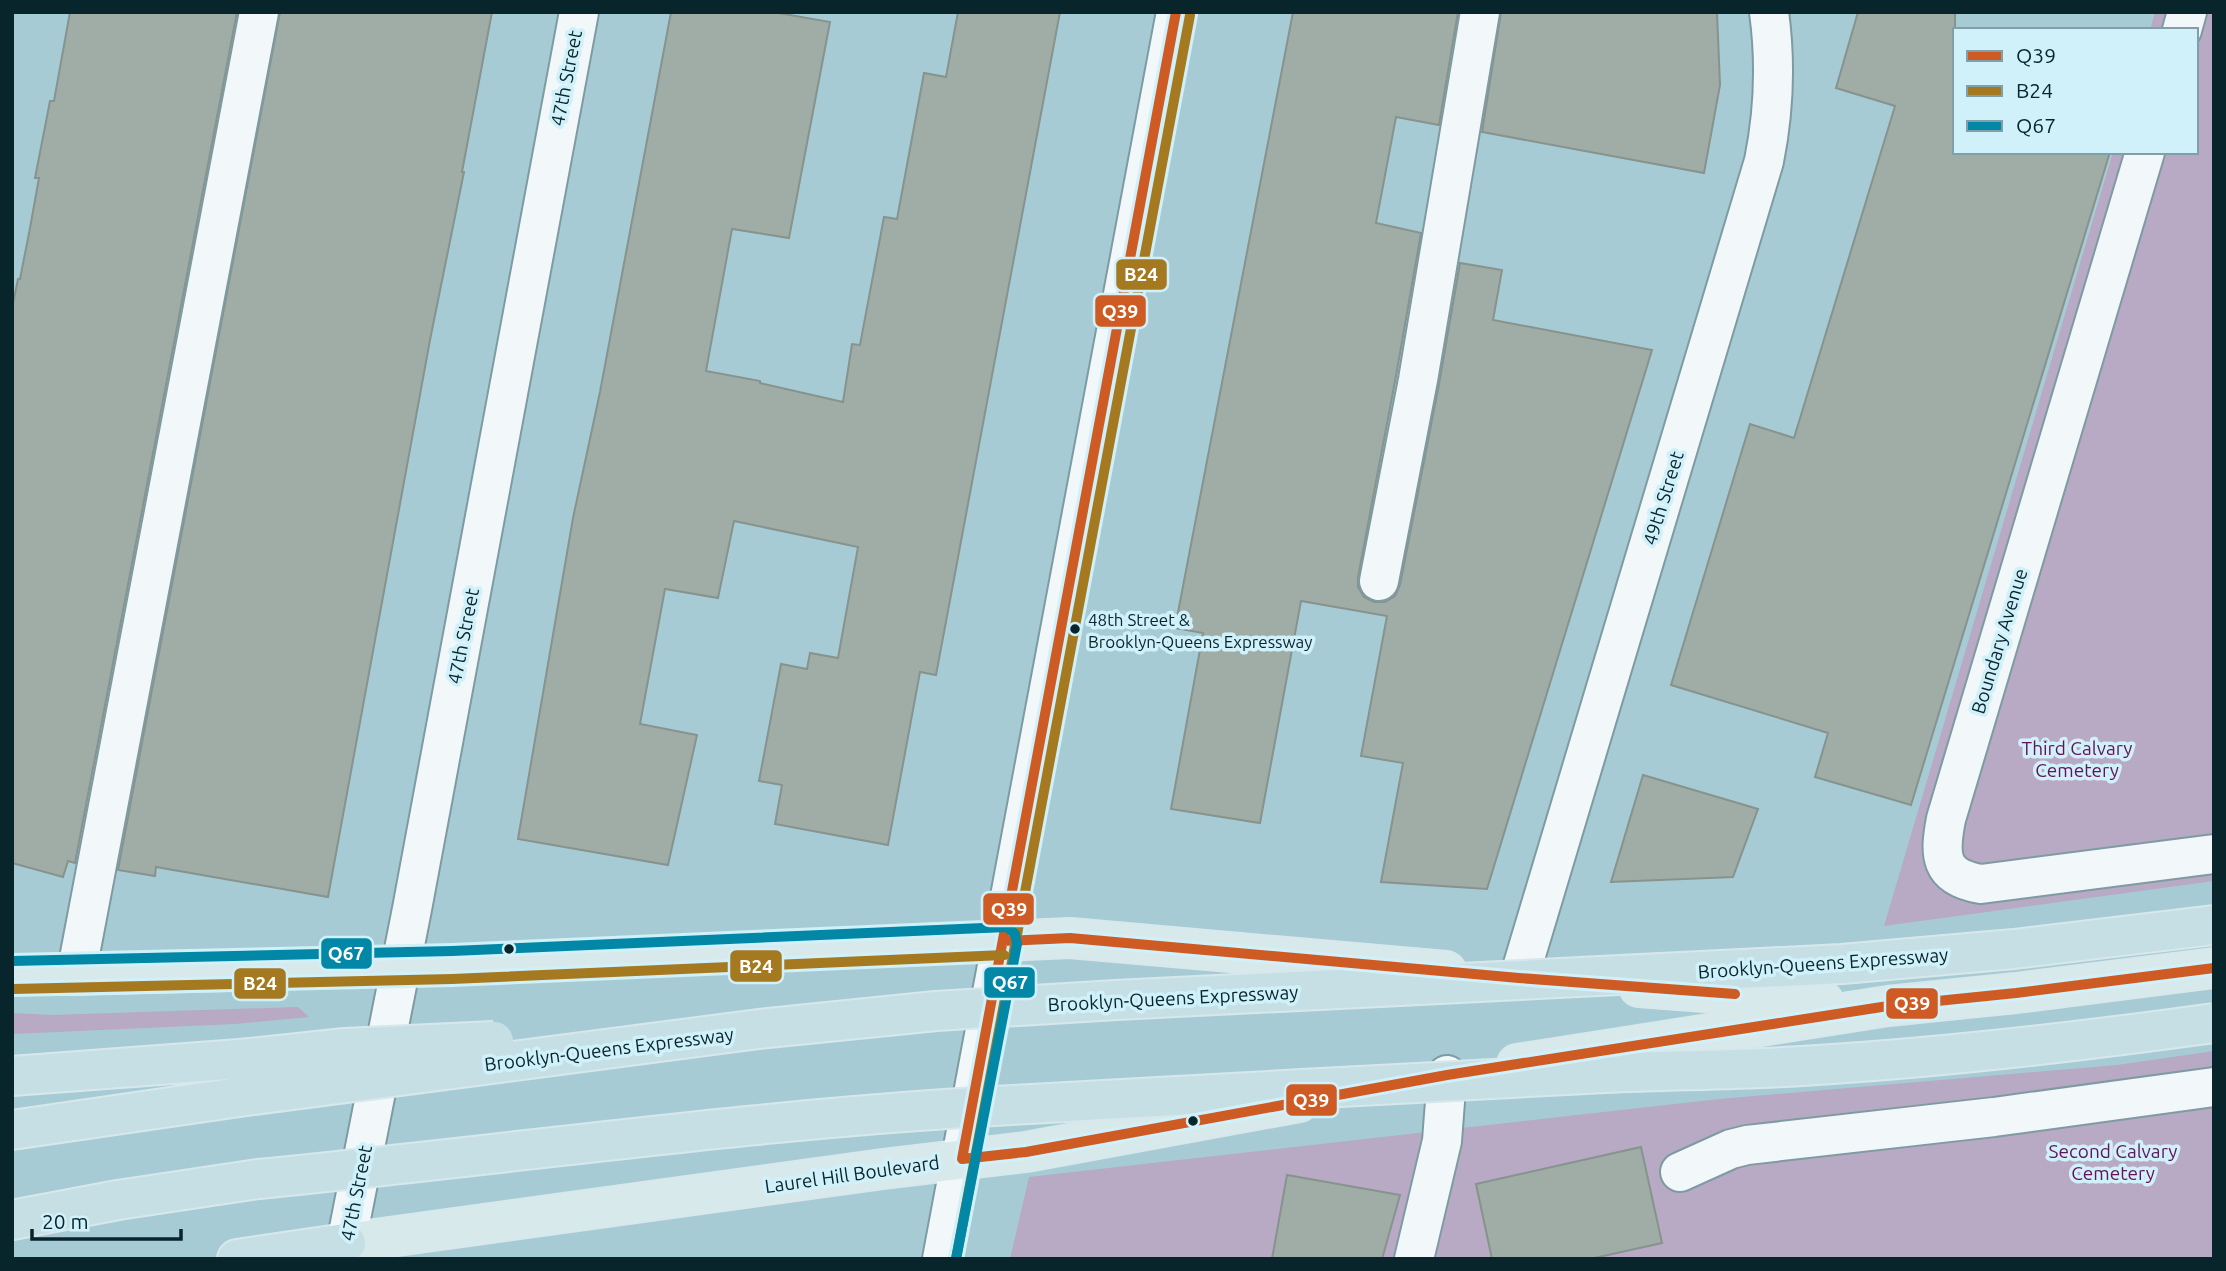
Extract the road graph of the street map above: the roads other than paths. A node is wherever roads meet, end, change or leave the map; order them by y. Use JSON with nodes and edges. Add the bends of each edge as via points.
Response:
{"nodes":[{"id":1,"x":259,"y":12,"type":"edge"},
{"id":2,"x":579,"y":12,"type":"edge"},
{"id":3,"x":1176,"y":12,"type":"edge"},
{"id":4,"x":1480,"y":12,"type":"edge"},
{"id":5,"x":1769,"y":12,"type":"edge"},
{"id":6,"x":2144,"y":154,"type":"edge"},
{"id":7,"x":1379,"y":581,"type":"dead end"},
{"id":8,"x":2214,"y":854,"type":"edge"},
{"id":9,"x":2214,"y":925,"type":"edge"},
{"id":10,"x":1003,"y":941,"type":"junction"},
{"id":11,"x":401,"y":966,"type":"junction"},
{"id":12,"x":2214,"y":968,"type":"edge"},
{"id":13,"x":12,"y":975,"type":"edge"},
{"id":14,"x":76,"y":975,"type":"junction"},
{"id":15,"x":1519,"y":978,"type":"junction"},
{"id":16,"x":1888,"y":1006,"type":"junction"},
{"id":17,"x":2214,"y":1023,"type":"edge"},
{"id":18,"x":759,"y":1029,"type":"junction"},
{"id":19,"x":1447,"y":1074,"type":"junction"},
{"id":20,"x":12,"y":1076,"type":"edge"},
{"id":21,"x":2214,"y":1087,"type":"edge"},
{"id":22,"x":12,"y":1130,"type":"edge"},
{"id":23,"x":962,"y":1159,"type":"junction"},
{"id":24,"x":1680,"y":1172,"type":"dead end"},
{"id":25,"x":12,"y":1220,"type":"edge"},
{"id":26,"x":335,"y":1253,"type":"edge"},
{"id":27,"x":237,"y":1259,"type":"edge"},
{"id":28,"x":942,"y":1259,"type":"edge"},
{"id":29,"x":1414,"y":1259,"type":"edge"}],
"edges":[{"from":1,"to":14,"type":"street"},
{"from":2,"to":11,"type":"street","name":"47th Street"},
{"from":3,"to":10,"type":"street"},
{"from":4,"to":7,"type":"street"},
{"from":5,"to":15,"type":"street","name":"49th Street","via":[[1773,100],[1765,161]]},
{"from":6,"to":8,"type":"street","name":"Boundary Avenue","via":[[1946,819],[1941,857],[1956,876],[1981,884]]},
{"from":9,"to":18,"type":"highway","name":"Brooklyn-Queens Expressway","bridge":true,"via":[[1842,964],[1116,1000],[936,1011]]},
{"from":10,"to":11,"type":"main road"},
{"from":10,"to":15,"type":"main road","name":"Laurel Hill Boulevard","via":[[1070,938]]},
{"from":10,"to":23,"type":"street"},
{"from":11,"to":14,"type":"main road"},
{"from":11,"to":26,"type":"street","name":"47th Street"},
{"from":12,"to":16,"type":"main road","name":"Laurel Hill Boulevard"},
{"from":13,"to":14,"type":"main road"},
{"from":15,"to":16,"type":"main road","name":"Laurel Hill Boulevard"},
{"from":16,"to":19,"type":"main road","name":"Laurel Hill Boulevard"},
{"from":17,"to":25,"type":"highway","bridge":true,"via":[[1802,1066],[1106,1100],[810,1120],[258,1179]]},
{"from":18,"to":20,"type":"highway","bridge":true,"via":[[345,1048]]},
{"from":18,"to":22,"type":"highway","name":"Brooklyn-Queens Expressway","bridge":true},
{"from":19,"to":23,"type":"main road","name":"Laurel Hill Boulevard","via":[[1026,1152]]},
{"from":19,"to":29,"type":"street","via":[[1442,1140]]},
{"from":21,"to":24,"type":"street","via":[[1747,1145]]},
{"from":23,"to":26,"type":"main road","name":"Laurel Hill Boulevard"},
{"from":23,"to":28,"type":"street"},
{"from":26,"to":27,"type":"highway"}]}
